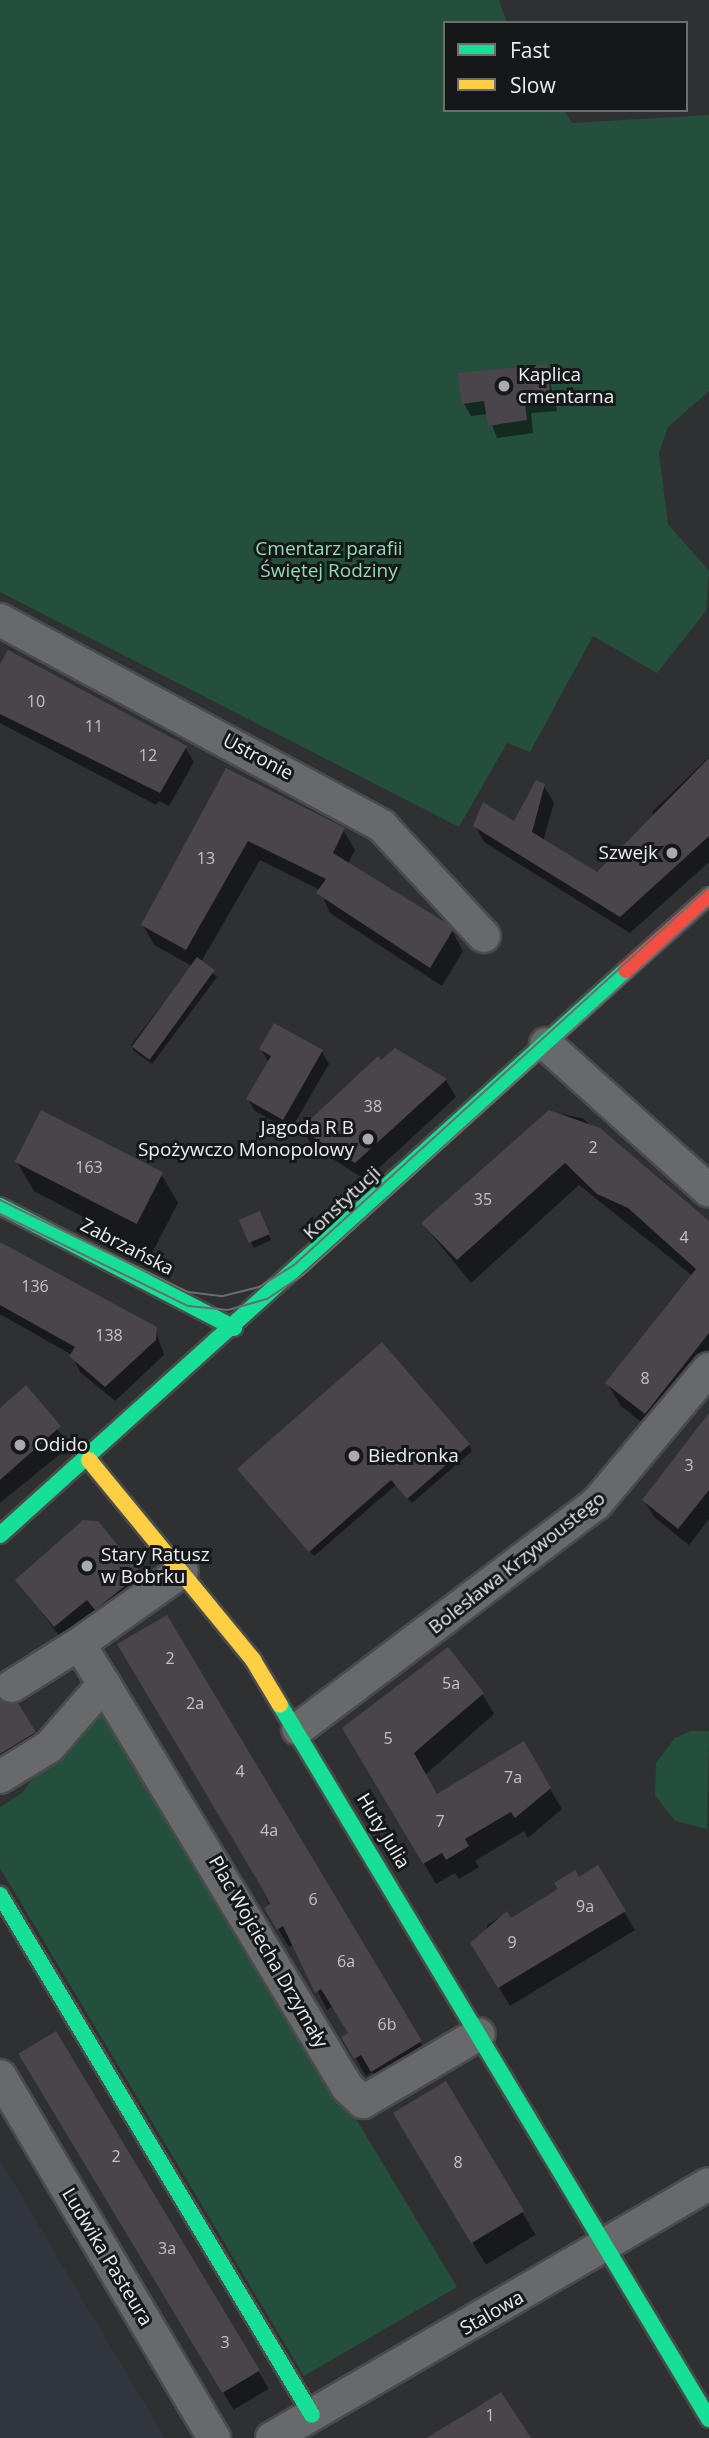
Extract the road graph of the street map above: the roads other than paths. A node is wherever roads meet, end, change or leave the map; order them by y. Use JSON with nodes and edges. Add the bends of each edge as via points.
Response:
{"nodes":[{"id":1,"x":0,"y":620,"type":"edge"},
{"id":2,"x":709,"y":896,"type":"edge"},
{"id":3,"x":484,"y":936,"type":"dead end"},
{"id":4,"x":546,"y":1044,"type":"junction"},
{"id":5,"x":709,"y":1191,"type":"edge"},
{"id":6,"x":0,"y":1206,"type":"edge"},
{"id":7,"x":234,"y":1328,"type":"junction"},
{"id":8,"x":709,"y":1369,"type":"edge"},
{"id":9,"x":89,"y":1460,"type":"junction"},
{"id":10,"x":0,"y":1535,"type":"edge"},
{"id":11,"x":183,"y":1572,"type":"junction"},
{"id":12,"x":79,"y":1644,"type":"junction"},
{"id":13,"x":104,"y":1684,"type":"junction"},
{"id":14,"x":12,"y":1686,"type":"dead end"},
{"id":15,"x":298,"y":1730,"type":"junction"},
{"id":16,"x":0,"y":1777,"type":"edge"},
{"id":17,"x":0,"y":1895,"type":"edge"},
{"id":18,"x":479,"y":2034,"type":"junction"},
{"id":19,"x":0,"y":2076,"type":"edge"},
{"id":20,"x":709,"y":2183,"type":"edge"},
{"id":21,"x":604,"y":2249,"type":"junction"},
{"id":22,"x":312,"y":2415,"type":"junction"},
{"id":23,"x":709,"y":2419,"type":"edge"},
{"id":24,"x":214,"y":2438,"type":"edge"},
{"id":25,"x":272,"y":2438,"type":"edge"}],
"edges":[{"from":1,"to":3,"type":"street","name":"Ustronie","via":[[382,826]]},
{"from":2,"to":4,"type":"street","name":"Konstytucji"},
{"from":4,"to":5,"type":"street"},
{"from":4,"to":7,"type":"street","name":"Konstytucji"},
{"from":6,"to":7,"type":"street","name":"Zabrzańska"},
{"from":7,"to":9,"type":"street","name":"Konstytucji"},
{"from":8,"to":15,"type":"street","name":"Bolesława Krzywoustego","via":[[596,1504]]},
{"from":9,"to":10,"type":"street","name":"Konstytucji"},
{"from":9,"to":11,"type":"street","name":"Huty Julia"},
{"from":11,"to":12,"type":"street"},
{"from":11,"to":15,"type":"street","name":"Huty Julia","via":[[253,1660]]},
{"from":12,"to":13,"type":"street","name":"Plac Wojciecha Drzymały"},
{"from":12,"to":14,"type":"street"},
{"from":13,"to":16,"type":"street","via":[[49,1747]]},
{"from":13,"to":18,"type":"street","name":"Plac Wojciecha Drzymały","via":[[347,2087],[363,2102]]},
{"from":15,"to":18,"type":"street","name":"Huty Julia"},
{"from":17,"to":22,"type":"street"},
{"from":18,"to":21,"type":"street","name":"Huty Julia"},
{"from":19,"to":24,"type":"street","name":"Ludwika Pasteura"},
{"from":20,"to":21,"type":"street","name":"Stalowa"},
{"from":21,"to":22,"type":"street","name":"Stalowa"},
{"from":21,"to":23,"type":"street","name":"Huty Julia"},
{"from":22,"to":25,"type":"street","name":"Stalowa"}]}
